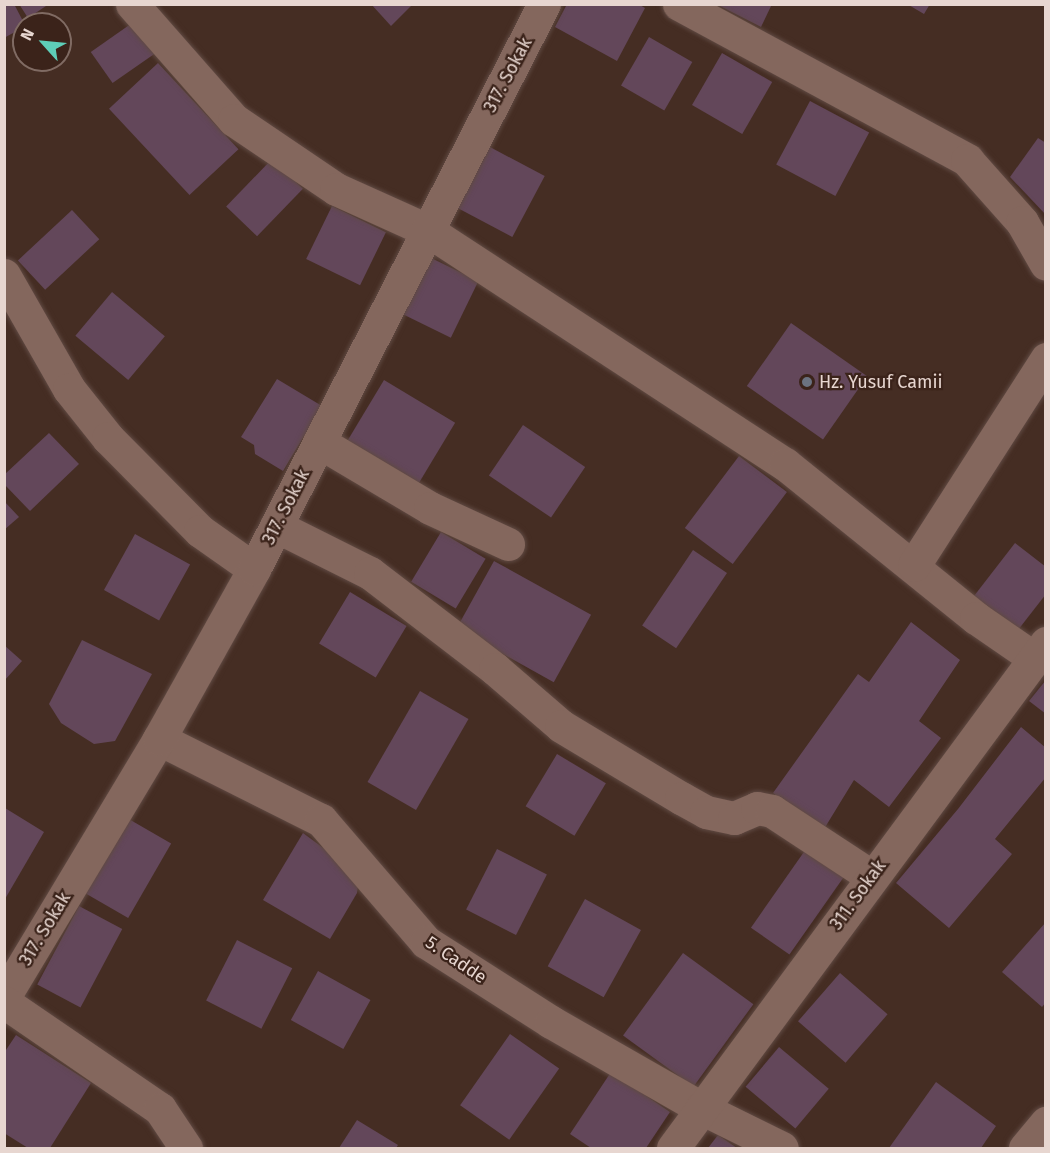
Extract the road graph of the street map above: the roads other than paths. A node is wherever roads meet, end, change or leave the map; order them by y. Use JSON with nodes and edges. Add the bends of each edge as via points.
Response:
{"nodes":[{"id":1,"x":132,"y":4,"type":"edge"},
{"id":2,"x":544,"y":4,"type":"edge"},
{"id":3,"x":679,"y":4,"type":"edge"},
{"id":4,"x":427,"y":230,"type":"junction"},
{"id":5,"x":1046,"y":264,"type":"edge"},
{"id":6,"x":4,"y":275,"type":"edge"},
{"id":7,"x":1046,"y":359,"type":"edge"},
{"id":8,"x":319,"y":442,"type":"junction"},
{"id":9,"x":276,"y":526,"type":"junction"},
{"id":10,"x":508,"y":544,"type":"dead end"},
{"id":11,"x":914,"y":565,"type":"junction"},
{"id":12,"x":254,"y":569,"type":"junction"},
{"id":13,"x":1040,"y":651,"type":"edge"},
{"id":14,"x":159,"y":739,"type":"junction"},
{"id":15,"x":871,"y":876,"type":"junction"},
{"id":16,"x":4,"y":997,"type":"edge"},
{"id":17,"x":4,"y":1002,"type":"edge"},
{"id":18,"x":700,"y":1108,"type":"junction"},
{"id":19,"x":1046,"y":1123,"type":"edge"},
{"id":20,"x":186,"y":1149,"type":"edge"},
{"id":21,"x":673,"y":1149,"type":"edge"},
{"id":22,"x":782,"y":1149,"type":"edge"},
{"id":23,"x":1025,"y":1149,"type":"edge"}],
"edges":[{"from":1,"to":4,"type":"street","via":[[234,120],[336,189]]},
{"from":2,"to":4,"type":"street","name":"317. Sokak"},
{"from":3,"to":5,"type":"street","via":[[967,160],[1022,222]]},
{"from":4,"to":8,"type":"street","name":"317. Sokak"},
{"from":4,"to":11,"type":"street","via":[[785,464]]},
{"from":6,"to":12,"type":"street","via":[[69,388],[108,438],[200,531]]},
{"from":7,"to":11,"type":"street"},
{"from":8,"to":9,"type":"street","name":"317. Sokak"},
{"from":8,"to":10,"type":"street","via":[[430,508]]},
{"from":9,"to":12,"type":"street","name":"317. Sokak"},
{"from":9,"to":15,"type":"street","via":[[370,573],[495,669],[561,726],[681,798],[706,812],[734,818],[757,808],[772,811]]},
{"from":11,"to":13,"type":"street","via":[[976,618]]},
{"from":12,"to":14,"type":"street","name":"317. Sokak"},
{"from":13,"to":15,"type":"street","name":"311. Sokak"},
{"from":14,"to":16,"type":"street","name":"317. Sokak"},
{"from":14,"to":18,"type":"street","name":"5. Cadde","via":[[321,820],[426,942],[551,1022]]},
{"from":15,"to":18,"type":"street","name":"311. Sokak"},
{"from":17,"to":20,"type":"street","via":[[160,1109]]},
{"from":18,"to":21,"type":"street","name":"311. Sokak"},
{"from":18,"to":22,"type":"street","name":"5. Cadde"},
{"from":19,"to":23,"type":"street"}]}
